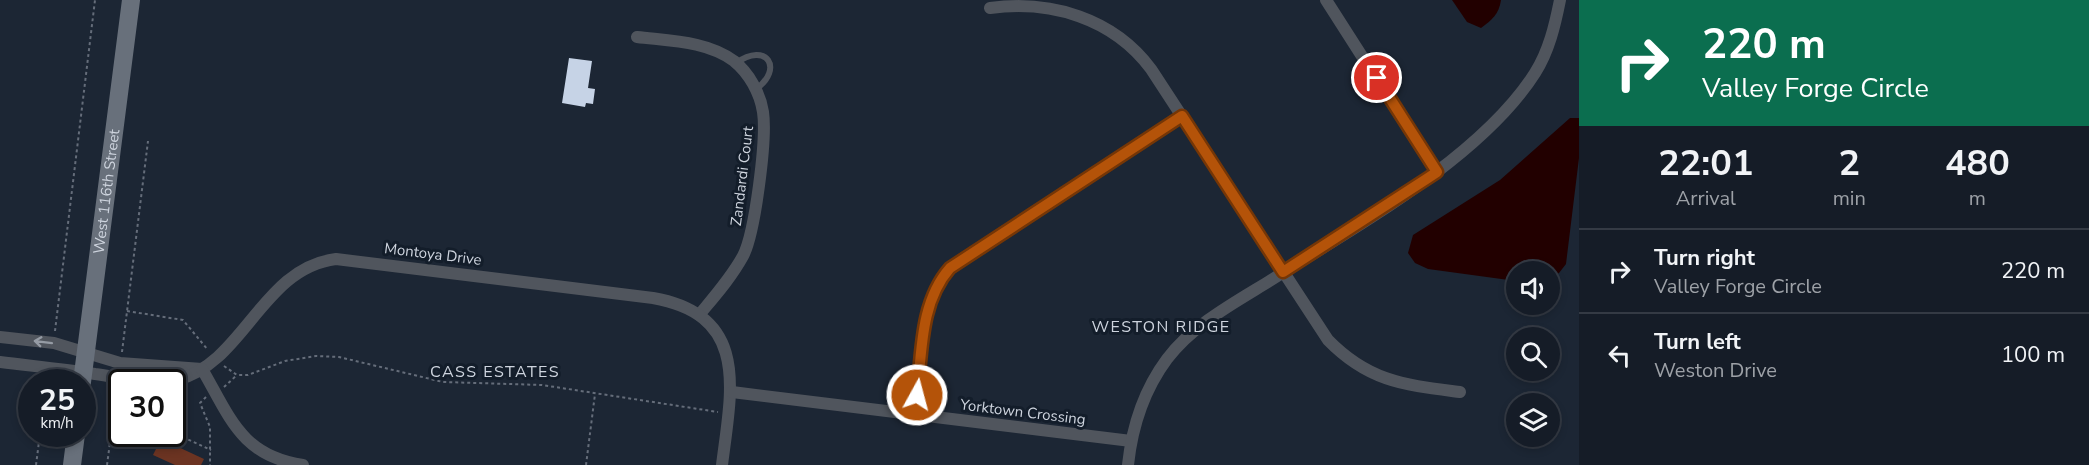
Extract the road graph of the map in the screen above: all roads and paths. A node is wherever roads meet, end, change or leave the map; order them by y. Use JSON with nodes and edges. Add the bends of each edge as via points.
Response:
{"nodes":[{"id":1,"x":95,"y":0,"type":"edge"},
{"id":2,"x":131,"y":0,"type":"edge"},
{"id":3,"x":1326,"y":0,"type":"edge"},
{"id":4,"x":1560,"y":0,"type":"edge"},
{"id":5,"x":990,"y":8,"type":"dead end"},
{"id":6,"x":638,"y":37,"type":"dead end"},
{"id":7,"x":736,"y":63,"type":"junction"},
{"id":8,"x":756,"y":89,"type":"junction"},
{"id":9,"x":1182,"y":116,"type":"junction"},
{"id":10,"x":148,"y":141,"type":"dead end"},
{"id":11,"x":1437,"y":172,"type":"junction"},
{"id":12,"x":1283,"y":272,"type":"junction"},
{"id":13,"x":127,"y":311,"type":"junction"},
{"id":14,"x":699,"y":315,"type":"junction"},
{"id":15,"x":0,"y":337,"type":"edge"},
{"id":16,"x":54,"y":343,"type":"junction"},
{"id":17,"x":215,"y":357,"type":"junction"},
{"id":18,"x":0,"y":362,"type":"edge"},
{"id":19,"x":120,"y":363,"type":"junction"},
{"id":20,"x":74,"y":369,"type":"edge"},
{"id":21,"x":83,"y":369,"type":"edge"},
{"id":22,"x":84,"y":369,"type":"edge"},
{"id":23,"x":89,"y":369,"type":"edge"},
{"id":24,"x":202,"y":369,"type":"junction"},
{"id":25,"x":186,"y":376,"type":"edge"},
{"id":26,"x":732,"y":392,"type":"junction"},
{"id":27,"x":1460,"y":392,"type":"dead end"},
{"id":28,"x":595,"y":394,"type":"junction"},
{"id":29,"x":729,"y":414,"type":"junction"},
{"id":30,"x":915,"y":414,"type":"junction"},
{"id":31,"x":186,"y":438,"type":"edge"},
{"id":32,"x":1131,"y":441,"type":"junction"},
{"id":33,"x":38,"y":447,"type":"edge"},
{"id":34,"x":74,"y":447,"type":"edge"},
{"id":35,"x":109,"y":447,"type":"edge"},
{"id":36,"x":211,"y":450,"type":"dead end"},
{"id":37,"x":36,"y":465,"type":"edge"},
{"id":38,"x":72,"y":465,"type":"edge"},
{"id":39,"x":107,"y":465,"type":"edge"},
{"id":40,"x":303,"y":465,"type":"edge"},
{"id":41,"x":586,"y":465,"type":"edge"},
{"id":42,"x":722,"y":465,"type":"edge"},
{"id":43,"x":1128,"y":465,"type":"edge"}],
"edges":[{"from":1,"to":16,"type":"path"},
{"from":2,"to":22,"type":"main road","name":"West 116th Street"},
{"from":3,"to":11,"type":"street"},
{"from":4,"to":11,"type":"street","via":[[1548,46],[1523,91],[1505,113]]},
{"from":5,"to":9,"type":"street","via":[[1012,2],[1036,2],[1092,18],[1143,57]]},
{"from":6,"to":7,"type":"street","name":"Zandardi Court","via":[[702,46]]},
{"from":7,"to":8,"type":"street","name":"Zandardi Court"},
{"from":7,"to":8,"type":"lane","via":[[757,53],[767,58],[768,78]]},
{"from":8,"to":14,"type":"street","name":"Zandardi Court","via":[[764,133],[750,237],[736,267]]},
{"from":9,"to":12,"type":"street"},
{"from":9,"to":30,"type":"street","via":[[950,268],[930,304]]},
{"from":10,"to":13,"type":"path"},
{"from":11,"to":12,"type":"street"},
{"from":12,"to":27,"type":"street","via":[[1318,328],[1353,363],[1395,383]]},
{"from":12,"to":32,"type":"street","via":[[1207,321],[1179,346],[1144,400]]},
{"from":13,"to":17,"type":"path","via":[[183,320]]},
{"from":13,"to":19,"type":"path"},
{"from":14,"to":17,"type":"street","name":"Montoya Drive","via":[[653,298],[336,259],[292,276]]},
{"from":14,"to":26,"type":"street","via":[[725,349]]},
{"from":16,"to":15,"type":"street","one_way":true},
{"from":16,"to":21,"type":"street"},
{"from":17,"to":24,"type":"street","name":"Montoya Drive"},
{"from":17,"to":28,"type":"path","via":[[237,375],[285,361],[328,356],[443,382],[528,384]]},
{"from":18,"to":20,"type":"street"},
{"from":19,"to":23,"type":"street"},
{"from":19,"to":24,"type":"street"},
{"from":24,"to":25,"type":"street","name":"Montoya Drive"},
{"from":24,"to":40,"type":"street","via":[[231,421],[250,444],[272,457]]},
{"from":26,"to":29,"type":"street"},
{"from":26,"to":30,"type":"street","name":"Yorktown Crossing"},
{"from":28,"to":29,"type":"path"},
{"from":28,"to":41,"type":"path"},
{"from":29,"to":42,"type":"street"},
{"from":30,"to":32,"type":"street","name":"Yorktown Crossing"},
{"from":31,"to":36,"type":"path"},
{"from":32,"to":43,"type":"street"},
{"from":33,"to":37,"type":"path"},
{"from":34,"to":38,"type":"main road"},
{"from":35,"to":39,"type":"path"}]}
